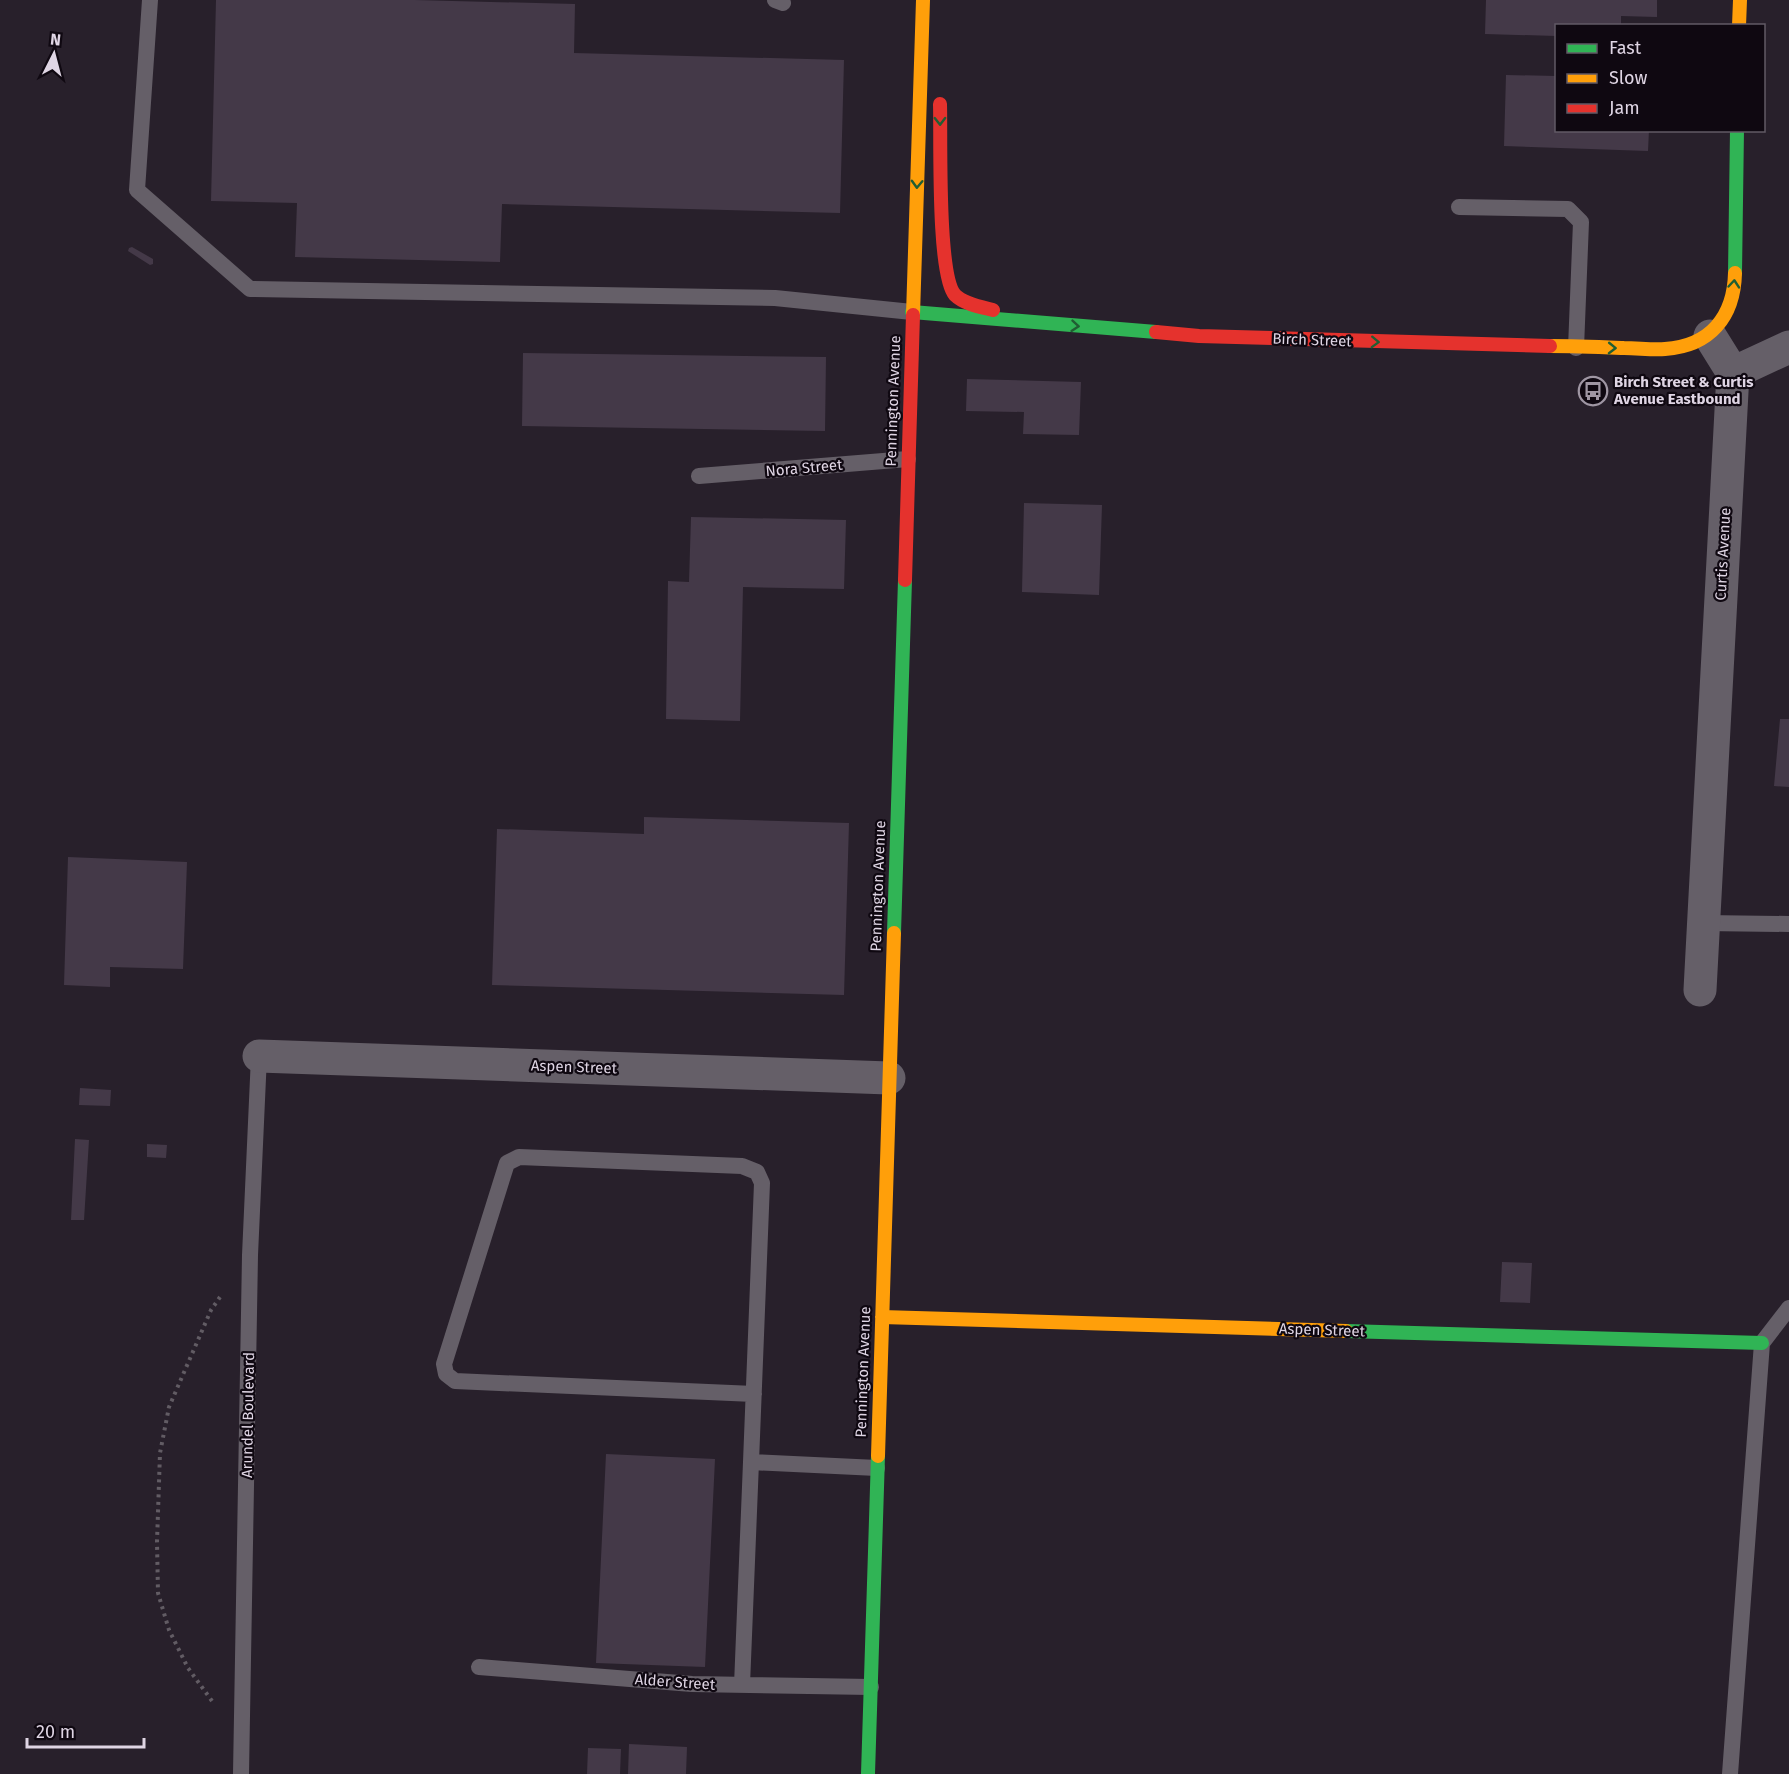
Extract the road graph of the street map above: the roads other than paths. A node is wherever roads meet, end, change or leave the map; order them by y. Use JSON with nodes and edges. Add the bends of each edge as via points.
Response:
{"nodes":[{"id":1,"x":150,"y":0,"type":"edge"},
{"id":2,"x":923,"y":0,"type":"edge"},
{"id":3,"x":1740,"y":0,"type":"edge"},
{"id":4,"x":1739,"y":24,"type":"edge"},
{"id":5,"x":940,"y":93,"type":"dead end"},
{"id":6,"x":1737,"y":132,"type":"edge"},
{"id":7,"x":1460,"y":207,"type":"dead end"},
{"id":8,"x":912,"y":312,"type":"junction"},
{"id":9,"x":1048,"y":324,"type":"junction"},
{"id":10,"x":1710,"y":336,"type":"junction"},
{"id":11,"x":1789,"y":347,"type":"edge"},
{"id":12,"x":1576,"y":348,"type":"junction"},
{"id":13,"x":1733,"y":373,"type":"junction"},
{"id":14,"x":908,"y":459,"type":"junction"},
{"id":15,"x":699,"y":476,"type":"dead end"},
{"id":16,"x":1703,"y":923,"type":"junction"},
{"id":17,"x":1789,"y":924,"type":"edge"},
{"id":18,"x":1700,"y":990,"type":"dead end"},
{"id":19,"x":259,"y":1056,"type":"joint"},
{"id":20,"x":889,"y":1078,"type":"junction"},
{"id":21,"x":1789,"y":1308,"type":"edge"},
{"id":22,"x":882,"y":1317,"type":"junction"},
{"id":23,"x":1762,"y":1343,"type":"junction"},
{"id":24,"x":754,"y":1394,"type":"junction"},
{"id":25,"x":751,"y":1462,"type":"junction"},
{"id":26,"x":877,"y":1468,"type":"junction"},
{"id":27,"x":479,"y":1667,"type":"dead end"},
{"id":28,"x":742,"y":1685,"type":"junction"},
{"id":29,"x":871,"y":1687,"type":"junction"},
{"id":30,"x":241,"y":1774,"type":"edge"},
{"id":31,"x":868,"y":1774,"type":"edge"},
{"id":32,"x":1730,"y":1774,"type":"edge"}],
"edges":[{"from":1,"to":8,"type":"lane","via":[[137,190],[250,288],[775,298]]},
{"from":2,"to":8,"type":"main road","name":"Pennington Avenue","one_way":true},
{"from":3,"to":4,"type":"main road"},
{"from":5,"to":9,"type":"main road","one_way":true,"via":[[943,255],[952,294],[963,302]]},
{"from":10,"to":6,"type":"main road","one_way":true,"via":[[1732,304]]},
{"from":7,"to":12,"type":"lane","via":[[1568,210],[1581,222]]},
{"from":8,"to":9,"type":"main road","name":"Birch Street"},
{"from":8,"to":14,"type":"main road","name":"Pennington Avenue"},
{"from":9,"to":12,"type":"main road","name":"Birch Street","one_way":true,"via":[[1199,336]]},
{"from":12,"to":10,"type":"main road","name":"Birch Street","one_way":true,"via":[[1667,349]]},
{"from":10,"to":13,"type":"street"},
{"from":11,"to":13,"type":"street"},
{"from":13,"to":16,"type":"street","name":"Curtis Avenue"},
{"from":14,"to":15,"type":"lane","name":"Nora Street"},
{"from":14,"to":20,"type":"main road","name":"Pennington Avenue"},
{"from":16,"to":17,"type":"lane"},
{"from":16,"to":18,"type":"street","name":"Curtis Avenue"},
{"from":19,"to":20,"type":"street","name":"Aspen Street"},
{"from":19,"to":30,"type":"lane","name":"Arundel Boulevard","via":[[250,1255]]},
{"from":20,"to":22,"type":"main road","name":"Pennington Avenue"},
{"from":21,"to":23,"type":"lane"},
{"from":22,"to":23,"type":"main road","name":"Aspen Street"},
{"from":22,"to":26,"type":"main road","name":"Pennington Avenue"},
{"from":23,"to":32,"type":"lane"},
{"from":24,"to":24,"type":"lane","via":[[762,1183],[757,1172],[742,1166],[519,1157],[507,1163],[444,1364],[446,1374],[455,1381]]},
{"from":24,"to":25,"type":"lane"},
{"from":25,"to":26,"type":"lane"},
{"from":25,"to":28,"type":"lane"},
{"from":26,"to":29,"type":"main road","name":"Pennington Avenue"},
{"from":27,"to":28,"type":"lane","name":"Alder Street"},
{"from":28,"to":29,"type":"lane","name":"Alder Street"},
{"from":29,"to":31,"type":"main road","name":"Pennington Avenue"}]}
